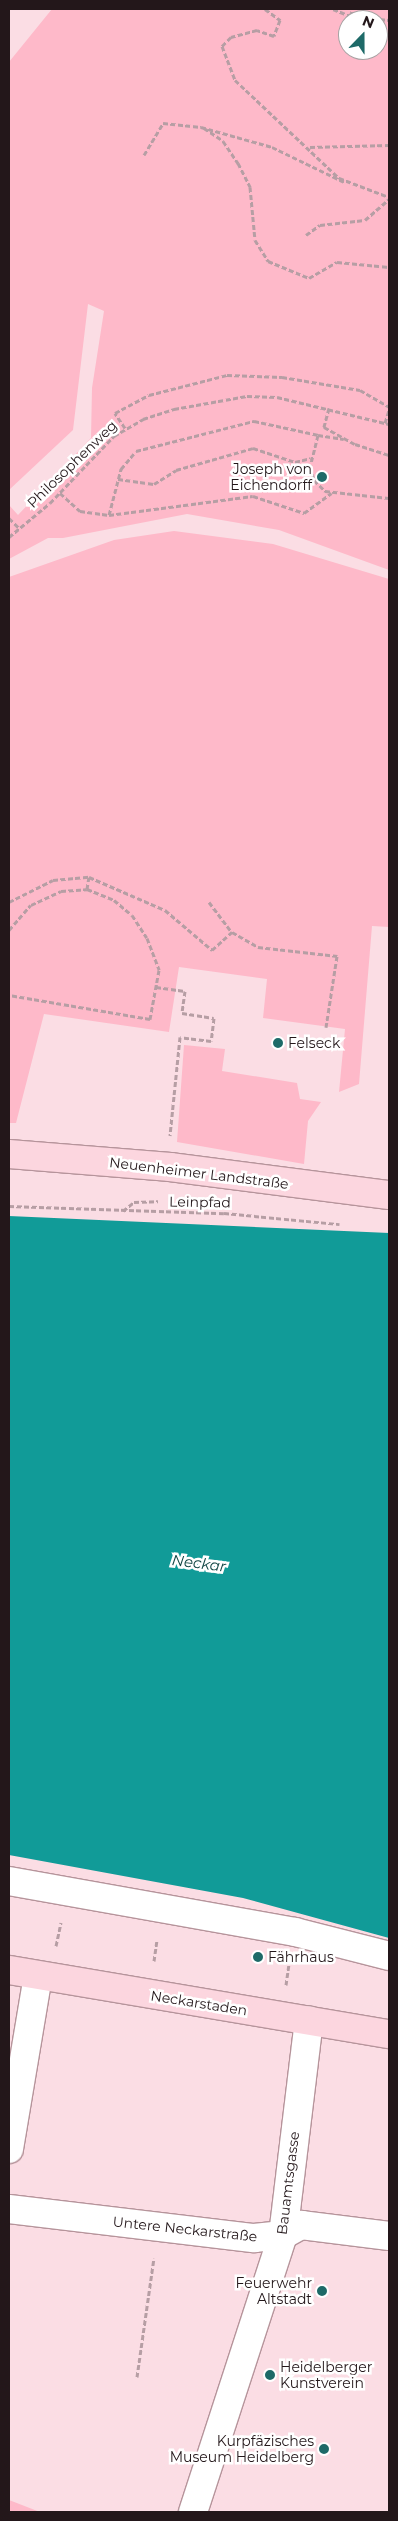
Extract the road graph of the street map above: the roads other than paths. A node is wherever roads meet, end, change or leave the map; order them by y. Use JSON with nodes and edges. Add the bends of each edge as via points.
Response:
{"nodes":[{"id":1,"x":9,"y":1154,"type":"edge"},
{"id":2,"x":389,"y":1195,"type":"edge"},
{"id":3,"x":9,"y":1881,"type":"edge"},
{"id":4,"x":389,"y":1956,"type":"edge"},
{"id":5,"x":9,"y":1970,"type":"edge"},
{"id":6,"x":38,"y":1976,"type":"junction"},
{"id":7,"x":309,"y":2021,"type":"junction"},
{"id":8,"x":389,"y":2034,"type":"edge"},
{"id":9,"x":9,"y":2149,"type":"edge"},
{"id":10,"x":9,"y":2209,"type":"edge"},
{"id":11,"x":283,"y":2235,"type":"junction"},
{"id":12,"x":389,"y":2236,"type":"edge"},
{"id":13,"x":194,"y":2512,"type":"edge"}],
"edges":[{"from":1,"to":2,"type":"main road","name":"Neuenheimer Landstraße","via":[[170,1167]]},
{"from":3,"to":4,"type":"street","via":[[294,1932]]},
{"from":5,"to":6,"type":"main road","name":"Neckarstaden"},
{"from":6,"to":7,"type":"main road","name":"Neckarstaden"},
{"from":6,"to":9,"type":"street"},
{"from":7,"to":8,"type":"main road","name":"Neckarstaden"},
{"from":7,"to":11,"type":"street","name":"Bauamtsgasse"},
{"from":10,"to":11,"type":"street","name":"Untere Neckarstraße","via":[[254,2238]]},
{"from":11,"to":12,"type":"street","name":"Untere Neckarstraße","via":[[301,2225]]},
{"from":11,"to":13,"type":"street","name":"Bauamtsgasse"}]}
